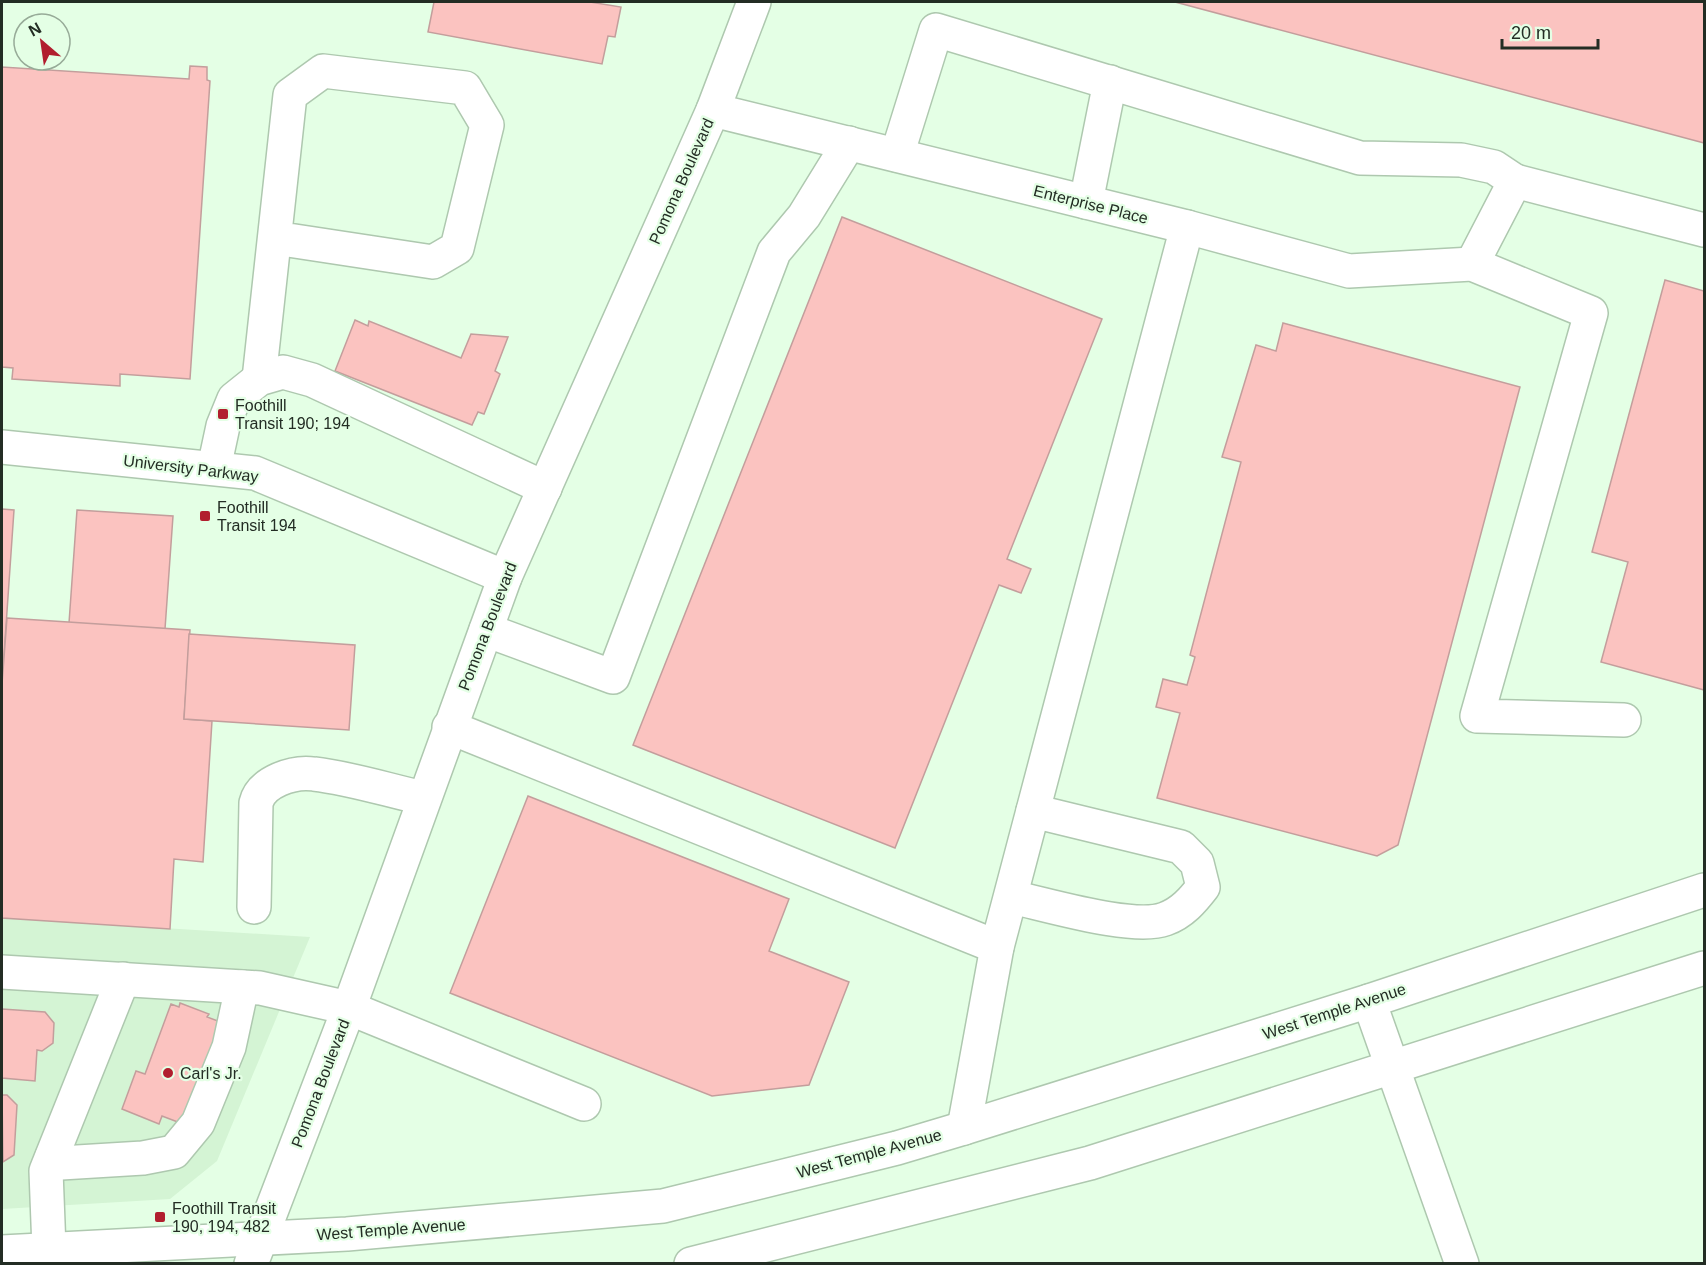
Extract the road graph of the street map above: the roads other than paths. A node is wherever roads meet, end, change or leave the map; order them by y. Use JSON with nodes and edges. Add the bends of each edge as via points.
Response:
{"nodes":[{"id":1,"x":754,"y":2,"type":"edge"},
{"id":2,"x":1110,"y":82,"type":"junction"},
{"id":3,"x":713,"y":110,"type":"junction"},
{"id":4,"x":849,"y":143,"type":"junction"},
{"id":5,"x":897,"y":155,"type":"junction"},
{"id":6,"x":1515,"y":181,"type":"junction"},
{"id":7,"x":1086,"y":202,"type":"junction"},
{"id":8,"x":1187,"y":227,"type":"junction"},
{"id":9,"x":1704,"y":230,"type":"edge"},
{"id":10,"x":275,"y":238,"type":"junction"},
{"id":11,"x":1473,"y":264,"type":"junction"},
{"id":12,"x":259,"y":380,"type":"junction"},
{"id":13,"x":2,"y":447,"type":"edge"},
{"id":14,"x":214,"y":468,"type":"junction"},
{"id":15,"x":545,"y":488,"type":"junction"},
{"id":16,"x":505,"y":577,"type":"junction"},
{"id":17,"x":486,"y":630,"type":"junction"},
{"id":18,"x":1624,"y":720,"type":"dead end"},
{"id":19,"x":449,"y":727,"type":"junction"},
{"id":20,"x":423,"y":798,"type":"junction"},
{"id":21,"x":1033,"y":811,"type":"junction"},
{"id":22,"x":1704,"y":890,"type":"edge"},
{"id":23,"x":1011,"y":897,"type":"junction"},
{"id":24,"x":254,"y":907,"type":"dead end"},
{"id":25,"x":998,"y":947,"type":"junction"},
{"id":26,"x":1704,"y":968,"type":"edge"},
{"id":27,"x":2,"y":972,"type":"edge"},
{"id":28,"x":123,"y":979,"type":"junction"},
{"id":29,"x":242,"y":987,"type":"junction"},
{"id":30,"x":1369,"y":1001,"type":"junction"},
{"id":31,"x":349,"y":1008,"type":"junction"},
{"id":32,"x":1392,"y":1068,"type":"junction"},
{"id":33,"x":584,"y":1104,"type":"dead end"},
{"id":34,"x":964,"y":1128,"type":"junction"},
{"id":35,"x":52,"y":1157,"type":"junction"},
{"id":36,"x":49,"y":1249,"type":"junction"},
{"id":37,"x":256,"y":1250,"type":"edge"},
{"id":38,"x":2,"y":1252,"type":"edge"},
{"id":39,"x":692,"y":1263,"type":"edge"},
{"id":40,"x":1462,"y":1263,"type":"edge"}],
"edges":[{"from":1,"to":3,"type":"main road","name":"Pomona Boulevard"},
{"from":2,"to":5,"type":"main road","via":[[936,30]]},
{"from":2,"to":6,"type":"main road","via":[[1359,158],[1461,160],[1494,167]]},
{"from":2,"to":7,"type":"main road"},
{"from":3,"to":4,"type":"main road","name":"Enterprise Place"},
{"from":3,"to":15,"type":"main road","name":"Pomona Boulevard"},
{"from":4,"to":5,"type":"main road","name":"Enterprise Place"},
{"from":4,"to":17,"type":"main road","via":[[804,216],[774,252],[612,677]]},
{"from":5,"to":7,"type":"main road","name":"Enterprise Place"},
{"from":6,"to":9,"type":"main road"},
{"from":6,"to":11,"type":"main road"},
{"from":7,"to":8,"type":"main road","name":"Enterprise Place"},
{"from":8,"to":11,"type":"main road","name":"Enterprise Place","via":[[1349,271]]},
{"from":8,"to":21,"type":"main road"},
{"from":10,"to":10,"type":"main road","via":[[290,95],[323,70],[465,88],[487,125],[457,248],[433,262]]},
{"from":10,"to":12,"type":"main road"},
{"from":11,"to":18,"type":"main road","via":[[1591,314],[1477,716]]},
{"from":12,"to":14,"type":"main road","via":[[234,399]]},
{"from":12,"to":15,"type":"main road","via":[[283,372],[312,380]]},
{"from":13,"to":14,"type":"main road","name":"University Parkway"},
{"from":14,"to":16,"type":"main road","name":"University Parkway","via":[[255,473]]},
{"from":15,"to":16,"type":"main road","name":"Pomona Boulevard"},
{"from":16,"to":17,"type":"main road","name":"Pomona Boulevard"},
{"from":17,"to":19,"type":"main road","name":"Pomona Boulevard"},
{"from":19,"to":20,"type":"main road","name":"Pomona Boulevard"},
{"from":19,"to":25,"type":"main road"},
{"from":20,"to":24,"type":"main road","via":[[311,773],[266,786],[258,792],[256,803]]},
{"from":20,"to":31,"type":"main road","name":"Pomona Boulevard"},
{"from":21,"to":23,"type":"main road"},
{"from":21,"to":23,"type":"main road","via":[[1181,848],[1197,863],[1203,887],[1189,905],[1164,920],[1133,923]]},
{"from":22,"to":30,"type":"main road","name":"West Temple Avenue"},
{"from":23,"to":25,"type":"main road"},
{"from":25,"to":34,"type":"main road"},
{"from":26,"to":32,"type":"main road"},
{"from":27,"to":28,"type":"main road"},
{"from":28,"to":29,"type":"main road"},
{"from":28,"to":35,"type":"main road"},
{"from":29,"to":31,"type":"main road"},
{"from":29,"to":35,"type":"main road","via":[[229,1047],[198,1123],[174,1152],[61,1163]]},
{"from":30,"to":32,"type":"main road"},
{"from":30,"to":34,"type":"main road","name":"West Temple Avenue"},
{"from":31,"to":33,"type":"main road"},
{"from":31,"to":37,"type":"main road","name":"Pomona Boulevard"},
{"from":32,"to":39,"type":"main road","via":[[1090,1163]]},
{"from":32,"to":40,"type":"main road"},
{"from":34,"to":37,"type":"main road","name":"West Temple Avenue","via":[[663,1206],[347,1234]]},
{"from":35,"to":36,"type":"main road","via":[[46,1171]]},
{"from":36,"to":37,"type":"main road","name":"West Temple Avenue"},
{"from":36,"to":38,"type":"main road","name":"West Temple Avenue"}]}
